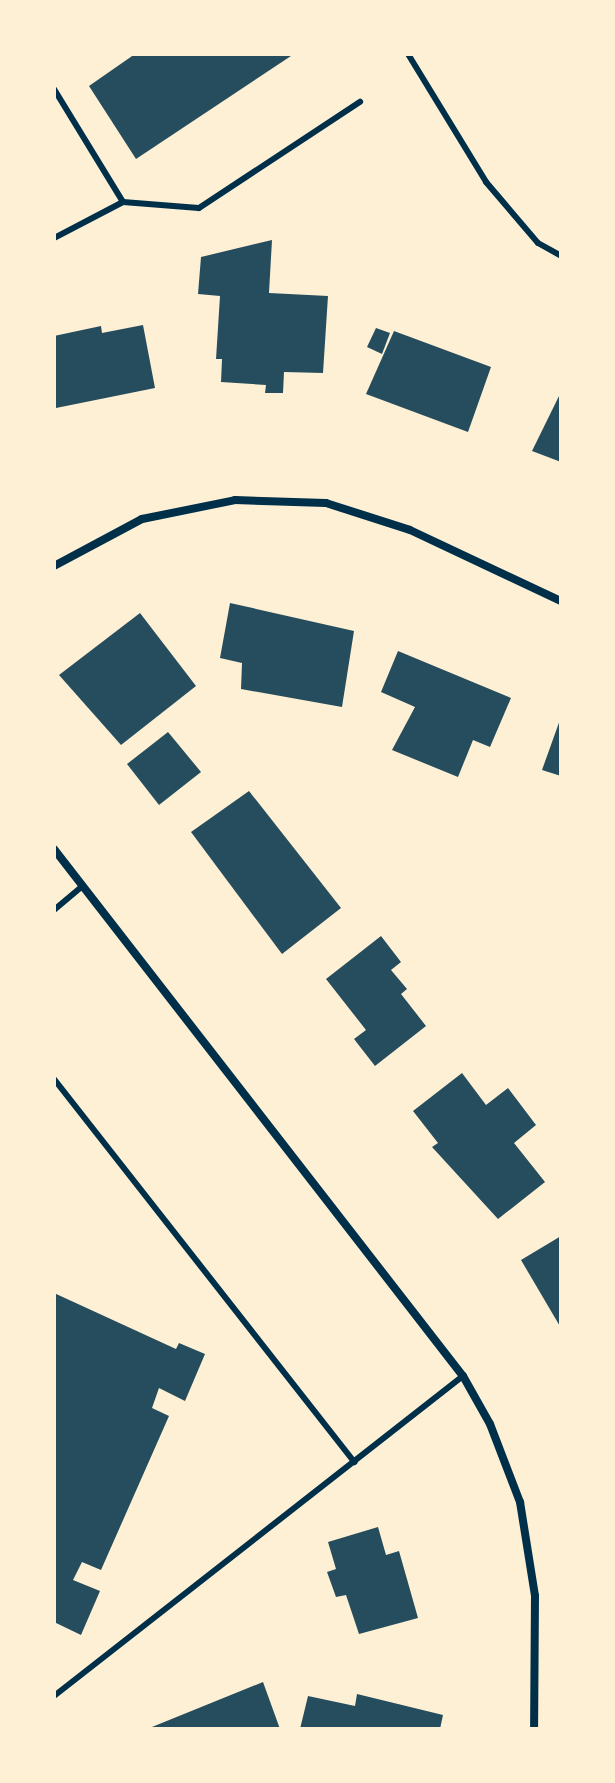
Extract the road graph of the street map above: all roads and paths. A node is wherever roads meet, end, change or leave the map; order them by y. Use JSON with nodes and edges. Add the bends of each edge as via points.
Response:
{"nodes":[{"id":1,"x":408,"y":54,"type":"edge"},
{"id":2,"x":54,"y":89,"type":"edge"},
{"id":3,"x":360,"y":102,"type":"dead end"},
{"id":4,"x":123,"y":202,"type":"junction"},
{"id":5,"x":54,"y":238,"type":"edge"},
{"id":6,"x":561,"y":256,"type":"edge"},
{"id":7,"x":54,"y":566,"type":"edge"},
{"id":8,"x":561,"y":601,"type":"edge"},
{"id":9,"x":54,"y":849,"type":"edge"},
{"id":10,"x":83,"y":886,"type":"junction"},
{"id":11,"x":54,"y":910,"type":"edge"},
{"id":12,"x":54,"y":1079,"type":"edge"},
{"id":13,"x":463,"y":1376,"type":"junction"},
{"id":14,"x":354,"y":1462,"type":"junction"},
{"id":15,"x":54,"y":1696,"type":"edge"},
{"id":16,"x":534,"y":1729,"type":"edge"}],
"edges":[{"from":1,"to":6,"type":"lane","via":[[486,182],[538,243]]},
{"from":2,"to":4,"type":"lane"},
{"from":3,"to":4,"type":"lane","via":[[199,208]]},
{"from":4,"to":5,"type":"lane"},
{"from":7,"to":8,"type":"street","via":[[142,519],[235,500],[326,503],[410,530]]},
{"from":9,"to":10,"type":"street"},
{"from":10,"to":11,"type":"lane"},
{"from":10,"to":13,"type":"street"},
{"from":12,"to":14,"type":"lane"},
{"from":13,"to":14,"type":"lane"},
{"from":13,"to":16,"type":"street","via":[[490,1424],[520,1502],[535,1596]]},
{"from":14,"to":15,"type":"lane"}]}
